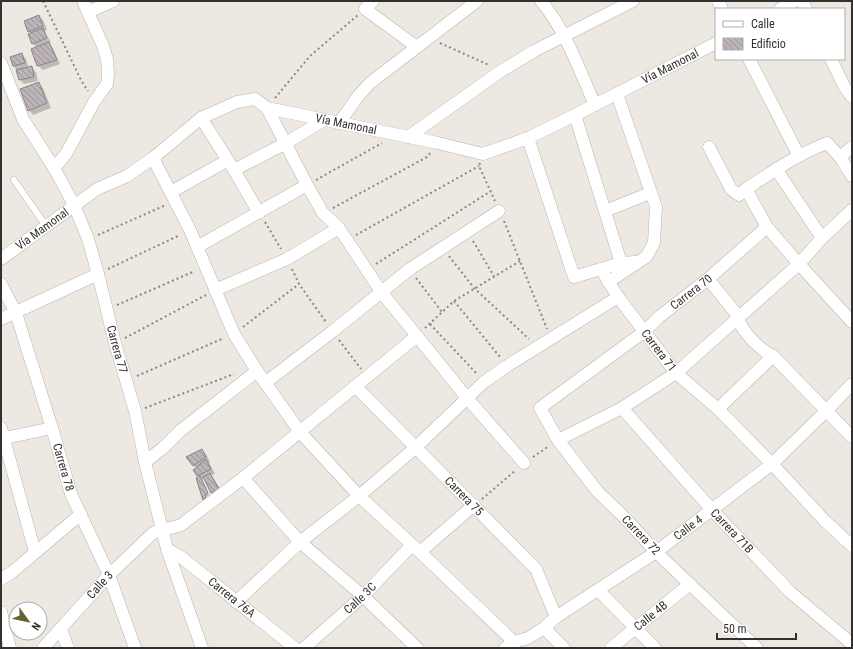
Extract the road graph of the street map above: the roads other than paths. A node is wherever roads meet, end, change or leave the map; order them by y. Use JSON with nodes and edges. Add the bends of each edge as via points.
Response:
{"nodes":[{"id":1,"x":113,"y":1,"type":"edge"},
{"id":2,"x":477,"y":1,"type":"edge"},
{"id":3,"x":541,"y":1,"type":"edge"},
{"id":4,"x":632,"y":1,"type":"edge"},
{"id":5,"x":795,"y":1,"type":"edge"},
{"id":6,"x":369,"y":5,"type":"edge"},
{"id":7,"x":86,"y":6,"type":"edge"},
{"id":8,"x":782,"y":8,"type":"edge"},
{"id":9,"x":565,"y":36,"type":"junction"},
{"id":10,"x":715,"y":44,"type":"edge"},
{"id":11,"x":417,"y":47,"type":"junction"},
{"id":12,"x":750,"y":60,"type":"edge"},
{"id":13,"x":831,"y":60,"type":"edge"},
{"id":14,"x":1,"y":63,"type":"edge"},
{"id":15,"x":617,"y":94,"type":"junction"},
{"id":16,"x":852,"y":97,"type":"edge"},
{"id":17,"x":595,"y":105,"type":"junction"},
{"id":18,"x":267,"y":108,"type":"junction"},
{"id":19,"x":576,"y":115,"type":"junction"},
{"id":20,"x":201,"y":118,"type":"junction"},
{"id":21,"x":324,"y":120,"type":"junction"},
{"id":22,"x":339,"y":123,"type":"junction"},
{"id":23,"x":402,"y":136,"type":"junction"},
{"id":24,"x":528,"y":138,"type":"junction"},
{"id":25,"x":286,"y":143,"type":"junction"},
{"id":26,"x":709,"y":146,"type":"dead end"},
{"id":27,"x":852,"y":148,"type":"edge"},
{"id":28,"x":799,"y":156,"type":"junction"},
{"id":29,"x":153,"y":158,"type":"junction"},
{"id":30,"x":840,"y":158,"type":"junction"},
{"id":31,"x":231,"y":165,"type":"junction"},
{"id":32,"x":54,"y":168,"type":"junction"},
{"id":33,"x":776,"y":169,"type":"junction"},
{"id":34,"x":852,"y":176,"type":"edge"},
{"id":35,"x":14,"y":180,"type":"dead end"},
{"id":36,"x":307,"y":185,"type":"junction"},
{"id":37,"x":746,"y":189,"type":"junction"},
{"id":38,"x":650,"y":193,"type":"junction"},
{"id":39,"x":174,"y":196,"type":"junction"},
{"id":40,"x":74,"y":205,"type":"junction"},
{"id":41,"x":500,"y":210,"type":"road end"},
{"id":42,"x":852,"y":210,"type":"edge"},
{"id":43,"x":604,"y":211,"type":"junction"},
{"id":44,"x":259,"y":212,"type":"junction"},
{"id":45,"x":46,"y":226,"type":"junction"},
{"id":46,"x":767,"y":227,"type":"junction"},
{"id":47,"x":339,"y":228,"type":"junction"},
{"id":48,"x":822,"y":238,"type":"junction"},
{"id":49,"x":198,"y":247,"type":"junction"},
{"id":50,"x":1,"y":260,"type":"edge"},
{"id":51,"x":638,"y":262,"type":"junction"},
{"id":52,"x":620,"y":263,"type":"junction"},
{"id":53,"x":799,"y":264,"type":"junction"},
{"id":54,"x":601,"y":269,"type":"junction"},
{"id":55,"x":98,"y":274,"type":"junction"},
{"id":56,"x":708,"y":279,"type":"junction"},
{"id":57,"x":608,"y":282,"type":"junction"},
{"id":58,"x":1,"y":284,"type":"edge"},
{"id":59,"x":215,"y":290,"type":"junction"},
{"id":60,"x":382,"y":292,"type":"junction"},
{"id":61,"x":618,"y":297,"type":"junction"},
{"id":62,"x":16,"y":313,"type":"junction"},
{"id":63,"x":739,"y":317,"type":"junction"},
{"id":64,"x":1,"y":319,"type":"edge"},
{"id":65,"x":852,"y":322,"type":"edge"},
{"id":66,"x":645,"y":331,"type":"junction"},
{"id":67,"x":417,"y":336,"type":"junction"},
{"id":68,"x":773,"y":356,"type":"junction"},
{"id":69,"x":256,"y":369,"type":"junction"},
{"id":70,"x":676,"y":372,"type":"junction"},
{"id":71,"x":265,"y":383,"type":"junction"},
{"id":72,"x":852,"y":384,"type":"edge"},
{"id":73,"x":355,"y":386,"type":"junction"},
{"id":74,"x":467,"y":398,"type":"junction"},
{"id":75,"x":540,"y":408,"type":"joint"},
{"id":76,"x":622,"y":408,"type":"junction"},
{"id":77,"x":718,"y":409,"type":"junction"},
{"id":78,"x":826,"y":411,"type":"junction"},
{"id":79,"x":52,"y":428,"type":"junction"},
{"id":80,"x":300,"y":432,"type":"junction"},
{"id":81,"x":2,"y":435,"type":"edge"},
{"id":82,"x":852,"y":437,"type":"edge"},
{"id":83,"x":558,"y":440,"type":"junction"},
{"id":84,"x":415,"y":448,"type":"junction"},
{"id":85,"x":145,"y":462,"type":"junction"},
{"id":86,"x":524,"y":463,"type":"road end"},
{"id":87,"x":772,"y":464,"type":"junction"},
{"id":88,"x":243,"y":478,"type":"junction"},
{"id":89,"x":359,"y":496,"type":"junction"},
{"id":90,"x":474,"y":506,"type":"junction"},
{"id":91,"x":712,"y":510,"type":"junction"},
{"id":92,"x":81,"y":514,"type":"junction"},
{"id":93,"x":162,"y":529,"type":"junction"},
{"id":94,"x":300,"y":542,"type":"junction"},
{"id":95,"x":852,"y":546,"type":"edge"},
{"id":96,"x":416,"y":548,"type":"junction"},
{"id":97,"x":167,"y":549,"type":"junction"},
{"id":98,"x":34,"y":552,"type":"junction"},
{"id":99,"x":656,"y":552,"type":"junction"},
{"id":100,"x":109,"y":575,"type":"junction"},
{"id":101,"x":1,"y":579,"type":"edge"},
{"id":102,"x":690,"y":584,"type":"junction"},
{"id":103,"x":598,"y":590,"type":"junction"},
{"id":104,"x":363,"y":596,"type":"junction"},
{"id":105,"x":236,"y":602,"type":"junction"},
{"id":106,"x":1,"y":612,"type":"edge"},
{"id":107,"x":556,"y":617,"type":"junction"},
{"id":108,"x":544,"y":628,"type":"junction"},
{"id":109,"x":635,"y":629,"type":"junction"},
{"id":110,"x":61,"y":630,"type":"junction"},
{"id":111,"x":852,"y":644,"type":"edge"},
{"id":112,"x":510,"y":645,"type":"edge"},
{"id":113,"x":10,"y":648,"type":"edge"},
{"id":114,"x":43,"y":648,"type":"edge"},
{"id":115,"x":68,"y":648,"type":"edge"},
{"id":116,"x":135,"y":648,"type":"edge"},
{"id":117,"x":202,"y":648,"type":"edge"},
{"id":118,"x":295,"y":648,"type":"edge"},
{"id":119,"x":304,"y":648,"type":"edge"},
{"id":120,"x":417,"y":648,"type":"edge"},
{"id":121,"x":564,"y":648,"type":"edge"},
{"id":122,"x":611,"y":648,"type":"edge"},
{"id":123,"x":655,"y":648,"type":"edge"},
{"id":124,"x":757,"y":648,"type":"edge"}],
"edges":[{"from":1,"to":7,"type":"street"},
{"from":2,"to":11,"type":"street"},
{"from":3,"to":9,"type":"street"},
{"from":4,"to":9,"type":"street"},
{"from":5,"to":8,"type":"street"},
{"from":6,"to":11,"type":"street"},
{"from":7,"to":32,"type":"street","via":[[104,46],[108,74],[106,84],[66,154]]},
{"from":9,"to":17,"type":"street"},
{"from":9,"to":23,"type":"street","via":[[501,70]]},
{"from":10,"to":15,"type":"street","name":"Vía Mamonal"},
{"from":11,"to":22,"type":"street","via":[[370,83]]},
{"from":12,"to":28,"type":"street"},
{"from":13,"to":16,"type":"street"},
{"from":14,"to":32,"type":"street","name":"Carrera 77","via":[[23,119]]},
{"from":15,"to":17,"type":"street","name":"Vía Mamonal"},
{"from":15,"to":38,"type":"street"},
{"from":17,"to":19,"type":"street","name":"Vía Mamonal"},
{"from":18,"to":20,"type":"street","name":"Vía Mamonal","via":[[255,99],[237,102]]},
{"from":18,"to":21,"type":"street","name":"Vía Mamonal"},
{"from":18,"to":25,"type":"street"},
{"from":19,"to":24,"type":"street","name":"Vía Mamonal"},
{"from":19,"to":43,"type":"street"},
{"from":20,"to":29,"type":"street","name":"Vía Mamonal"},
{"from":20,"to":31,"type":"street"},
{"from":21,"to":22,"type":"street","name":"Vía Mamonal"},
{"from":21,"to":25,"type":"street"},
{"from":22,"to":23,"type":"street","name":"Vía Mamonal"},
{"from":23,"to":24,"type":"street","name":"Vía Mamonal","via":[[483,154]]},
{"from":24,"to":54,"type":"street","via":[[574,277]]},
{"from":25,"to":31,"type":"street"},
{"from":25,"to":36,"type":"street"},
{"from":26,"to":37,"type":"street","via":[[731,189],[739,195]]},
{"from":27,"to":30,"type":"street"},
{"from":28,"to":30,"type":"street","via":[[827,143]]},
{"from":28,"to":33,"type":"street"},
{"from":29,"to":39,"type":"street"},
{"from":29,"to":40,"type":"street","name":"Vía Mamonal","via":[[127,176],[96,188]]},
{"from":30,"to":34,"type":"street"},
{"from":31,"to":39,"type":"street"},
{"from":31,"to":44,"type":"street"},
{"from":32,"to":40,"type":"street","name":"Carrera 77"},
{"from":33,"to":37,"type":"street"},
{"from":33,"to":48,"type":"street"},
{"from":35,"to":45,"type":"lane"},
{"from":36,"to":44,"type":"street"},
{"from":36,"to":47,"type":"street","via":[[323,213]]},
{"from":37,"to":46,"type":"street"},
{"from":38,"to":43,"type":"street"},
{"from":38,"to":51,"type":"street","via":[[656,207],[654,243],[646,257]]},
{"from":39,"to":49,"type":"street"},
{"from":40,"to":45,"type":"street","name":"Vía Mamonal"},
{"from":40,"to":55,"type":"street","name":"Carrera 77","via":[[88,239]]},
{"from":41,"to":60,"type":"street","via":[[410,269]]},
{"from":42,"to":48,"type":"street"},
{"from":43,"to":52,"type":"street"},
{"from":44,"to":49,"type":"street"},
{"from":45,"to":50,"type":"street","name":"Vía Mamonal"},
{"from":46,"to":53,"type":"street"},
{"from":46,"to":56,"type":"street"},
{"from":47,"to":59,"type":"street","via":[[287,259]]},
{"from":47,"to":60,"type":"street"},
{"from":48,"to":53,"type":"street"},
{"from":49,"to":59,"type":"street"},
{"from":51,"to":52,"type":"street"},
{"from":51,"to":57,"type":"street"},
{"from":52,"to":54,"type":"street"},
{"from":53,"to":63,"type":"street"},
{"from":53,"to":65,"type":"street"},
{"from":54,"to":57,"type":"street","name":"Carrera 71"},
{"from":55,"to":62,"type":"street"},
{"from":55,"to":85,"type":"street","name":"Carrera 77","via":[[135,411]]},
{"from":56,"to":63,"type":"street","name":"Carrera 70"},
{"from":56,"to":66,"type":"street","name":"Carrera 70"},
{"from":57,"to":61,"type":"street","name":"Carrera 71"},
{"from":58,"to":62,"type":"street","name":"Carrera 78"},
{"from":59,"to":69,"type":"street","via":[[234,334]]},
{"from":60,"to":67,"type":"street"},
{"from":60,"to":71,"type":"street"},
{"from":61,"to":66,"type":"street","name":"Carrera 71"},
{"from":61,"to":74,"type":"street","via":[[507,366]]},
{"from":62,"to":64,"type":"street"},
{"from":62,"to":79,"type":"street","name":"Carrera 78"},
{"from":63,"to":68,"type":"street","name":"Carrera 70","via":[[744,330],[765,352]]},
{"from":63,"to":70,"type":"street"},
{"from":66,"to":70,"type":"street","name":"Carrera 71"},
{"from":66,"to":75,"type":"street","name":"Carrera 70"},
{"from":67,"to":73,"type":"street"},
{"from":67,"to":74,"type":"street"},
{"from":68,"to":77,"type":"street"},
{"from":68,"to":78,"type":"street","name":"Carrera 70"},
{"from":69,"to":71,"type":"street"},
{"from":69,"to":85,"type":"street"},
{"from":70,"to":76,"type":"street"},
{"from":70,"to":77,"type":"street","name":"Carrera 71"},
{"from":71,"to":80,"type":"street"},
{"from":72,"to":78,"type":"street","name":"Calle 4"},
{"from":73,"to":80,"type":"street"},
{"from":73,"to":84,"type":"street","name":"Carrera 75"},
{"from":74,"to":84,"type":"street"},
{"from":74,"to":86,"type":"street"},
{"from":75,"to":83,"type":"street","name":"Carrera 72"},
{"from":76,"to":83,"type":"street"},
{"from":76,"to":91,"type":"street","name":"Carrera 71B"},
{"from":77,"to":87,"type":"street","name":"Carrera 71"},
{"from":78,"to":82,"type":"street","name":"Carrera 70"},
{"from":78,"to":87,"type":"street","name":"Calle 4"},
{"from":79,"to":81,"type":"street"},
{"from":79,"to":92,"type":"street","name":"Carrera 78","via":[[71,494]]},
{"from":80,"to":88,"type":"street"},
{"from":80,"to":89,"type":"street"},
{"from":81,"to":98,"type":"street"},
{"from":83,"to":99,"type":"street","name":"Carrera 72","via":[[597,491]]},
{"from":84,"to":89,"type":"street"},
{"from":84,"to":90,"type":"street","name":"Carrera 75"},
{"from":85,"to":93,"type":"street","name":"Carrera 77"},
{"from":87,"to":91,"type":"street","name":"Calle 4"},
{"from":87,"to":95,"type":"street","name":"Carrera 71"},
{"from":88,"to":93,"type":"street","via":[[181,525]]},
{"from":88,"to":94,"type":"street"},
{"from":89,"to":94,"type":"street"},
{"from":89,"to":96,"type":"street"},
{"from":90,"to":96,"type":"street","name":"Calle 3C"},
{"from":90,"to":107,"type":"street","name":"Carrera 75","via":[[536,569]]},
{"from":91,"to":99,"type":"street","name":"Calle 4"},
{"from":91,"to":111,"type":"street","name":"Carrera 71B","via":[[790,592]]},
{"from":92,"to":98,"type":"street"},
{"from":92,"to":100,"type":"street","name":"Carrera 78"},
{"from":93,"to":97,"type":"street","name":"Carrera 77"},
{"from":93,"to":100,"type":"street","name":"Calle 3","via":[[153,533]]},
{"from":94,"to":104,"type":"street"},
{"from":94,"to":105,"type":"street"},
{"from":96,"to":104,"type":"street","name":"Calle 3C"},
{"from":96,"to":112,"type":"street"},
{"from":97,"to":105,"type":"street","name":"Carrera 76A","via":[[181,557]]},
{"from":97,"to":117,"type":"street","name":"Carrera 77"},
{"from":98,"to":101,"type":"street"},
{"from":99,"to":102,"type":"street","name":"Carrera 72"},
{"from":99,"to":103,"type":"street","name":"Calle 4"},
{"from":100,"to":110,"type":"street","name":"Calle 3"},
{"from":100,"to":116,"type":"street","name":"Carrera 78"},
{"from":102,"to":109,"type":"street","name":"Calle 4B"},
{"from":102,"to":124,"type":"street","name":"Carrera 72"},
{"from":103,"to":107,"type":"street","name":"Calle 4"},
{"from":103,"to":109,"type":"street"},
{"from":104,"to":119,"type":"street","name":"Calle 3C"},
{"from":104,"to":120,"type":"street"},
{"from":105,"to":118,"type":"street","name":"Carrera 76A"},
{"from":106,"to":113,"type":"street"},
{"from":107,"to":108,"type":"street","name":"Calle 4"},
{"from":108,"to":112,"type":"street","name":"Calle 4"},
{"from":108,"to":121,"type":"street"},
{"from":109,"to":122,"type":"street","name":"Calle 4B"},
{"from":109,"to":123,"type":"street"},
{"from":110,"to":114,"type":"street","name":"Calle 3"},
{"from":110,"to":115,"type":"street"}]}
